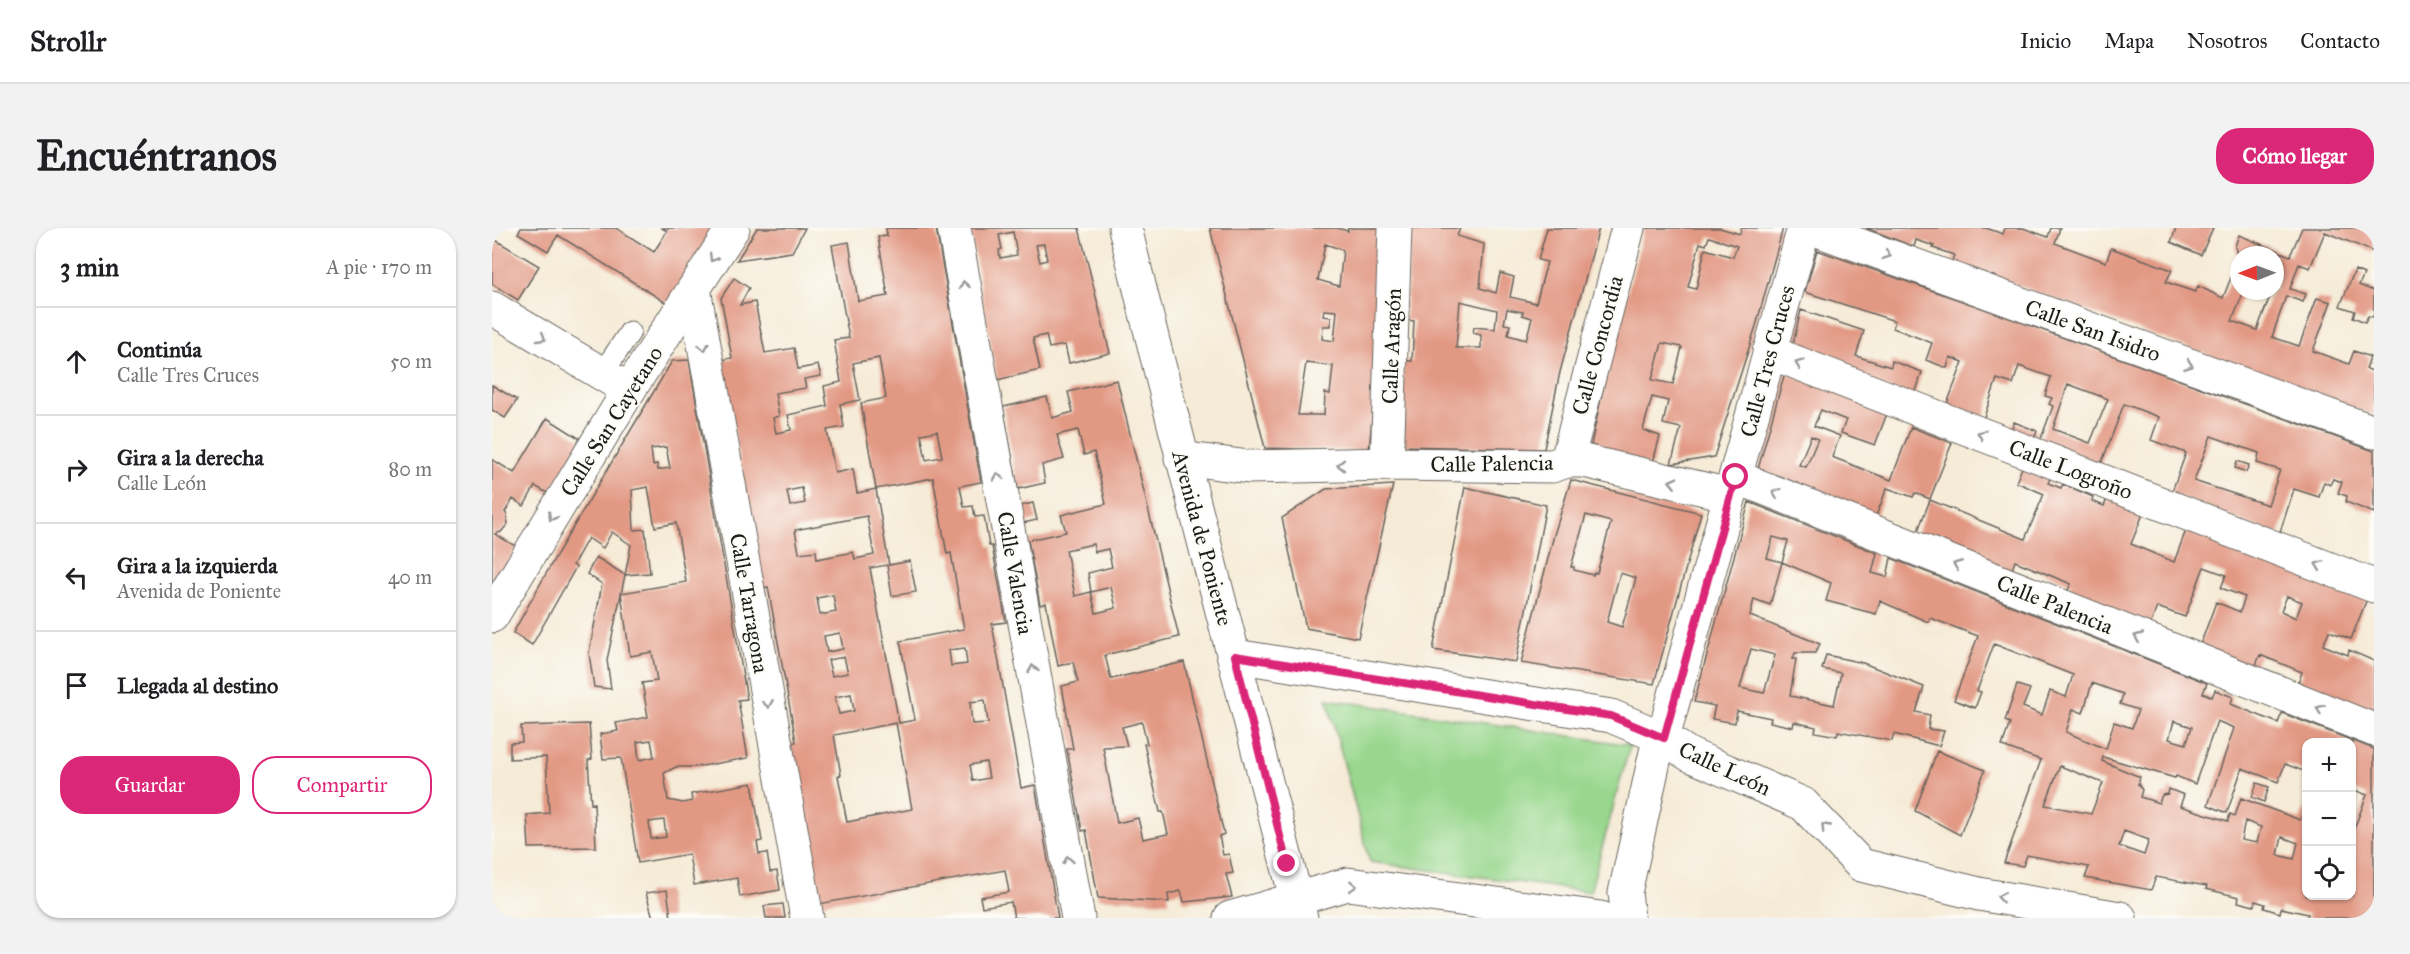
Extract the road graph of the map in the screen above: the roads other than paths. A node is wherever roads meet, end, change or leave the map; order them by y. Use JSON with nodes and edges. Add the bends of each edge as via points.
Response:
{"nodes":[{"id":1,"x":732,"y":228,"type":"edge"},
{"id":2,"x":954,"y":228,"type":"edge"},
{"id":3,"x":1125,"y":228,"type":"edge"},
{"id":4,"x":1395,"y":228,"type":"edge"},
{"id":5,"x":1628,"y":228,"type":"edge"},
{"id":6,"x":1803,"y":228,"type":"edge"},
{"id":7,"x":1812,"y":228,"type":"edge"},
{"id":8,"x":694,"y":289,"type":"junction"},
{"id":9,"x":492,"y":308,"type":"edge"},
{"id":10,"x":630,"y":332,"type":"dead end"},
{"id":11,"x":1769,"y":352,"type":"junction"},
{"id":12,"x":615,"y":382,"type":"junction"},
{"id":13,"x":2374,"y":432,"type":"edge"},
{"id":14,"x":1180,"y":458,"type":"junction"},
{"id":15,"x":1567,"y":461,"type":"junction"},
{"id":16,"x":1387,"y":464,"type":"junction"},
{"id":17,"x":1249,"y":467,"type":"junction"},
{"id":18,"x":1733,"y":486,"type":"junction"},
{"id":19,"x":1192,"y":499,"type":"junction"},
{"id":20,"x":2374,"y":586,"type":"edge"},
{"id":21,"x":492,"y":616,"type":"edge"},
{"id":22,"x":1235,"y":656,"type":"junction"},
{"id":23,"x":2374,"y":730,"type":"edge"},
{"id":24,"x":1664,"y":738,"type":"junction"},
{"id":25,"x":1299,"y":909,"type":"edge"},
{"id":26,"x":807,"y":918,"type":"edge"},
{"id":27,"x":1078,"y":918,"type":"edge"},
{"id":28,"x":1230,"y":918,"type":"edge"},
{"id":29,"x":1601,"y":918,"type":"edge"},
{"id":30,"x":1628,"y":918,"type":"edge"},
{"id":31,"x":2120,"y":918,"type":"edge"}],
"edges":[{"from":1,"to":8,"type":"street","name":"Calle San Cayetano","one_way":true},
{"from":27,"to":2,"type":"street","name":"Calle Valencia","one_way":true},
{"from":3,"to":14,"type":"street","name":"Avenida de Poniente"},
{"from":4,"to":16,"type":"street","name":"Calle Aragón"},
{"from":5,"to":15,"type":"street","name":"Calle Concordia"},
{"from":6,"to":11,"type":"street","name":"Calle Tres Cruces"},
{"from":7,"to":13,"type":"street","name":"Calle San Isidro","one_way":true},
{"from":8,"to":12,"type":"street","name":"Calle San Cayetano"},
{"from":8,"to":26,"type":"street","name":"Calle Tarragona","one_way":true},
{"from":9,"to":12,"type":"street","one_way":true},
{"from":10,"to":12,"type":"lane"},
{"from":11,"to":18,"type":"street","name":"Calle Tres Cruces"},
{"from":20,"to":11,"type":"street","name":"Calle Logroño","one_way":true},
{"from":12,"to":21,"type":"street","name":"Calle San Cayetano","one_way":true},
{"from":14,"to":17,"type":"street","name":"Calle Palencia"},
{"from":14,"to":19,"type":"street","name":"Avenida de Poniente"},
{"from":15,"to":16,"type":"street","name":"Calle Palencia","via":[[1552,466]]},
{"from":18,"to":15,"type":"street","name":"Calle Palencia","one_way":true},
{"from":16,"to":17,"type":"street","name":"Calle Palencia","one_way":true},
{"from":17,"to":19,"type":"street","name":"Calle Palencia"},
{"from":23,"to":18,"type":"street","name":"Calle Palencia","one_way":true},
{"from":18,"to":24,"type":"street","name":"Calle Tres Cruces"},
{"from":19,"to":22,"type":"street","name":"Avenida de Poniente"},
{"from":22,"to":24,"type":"street","name":"Calle León","via":[[1611,716]]},
{"from":22,"to":25,"type":"street","name":"Avenida de Poniente"},
{"from":24,"to":30,"type":"street","name":"Calle Tres Cruces","via":[[1656,752],[1625,893]]},
{"from":31,"to":24,"type":"street","name":"Calle León","one_way":true,"via":[[1979,894],[1861,865],[1803,804],[1690,755]]},
{"from":25,"to":28,"type":"street"},
{"from":25,"to":29,"type":"street","one_way":true,"via":[[1348,885]]}]}
